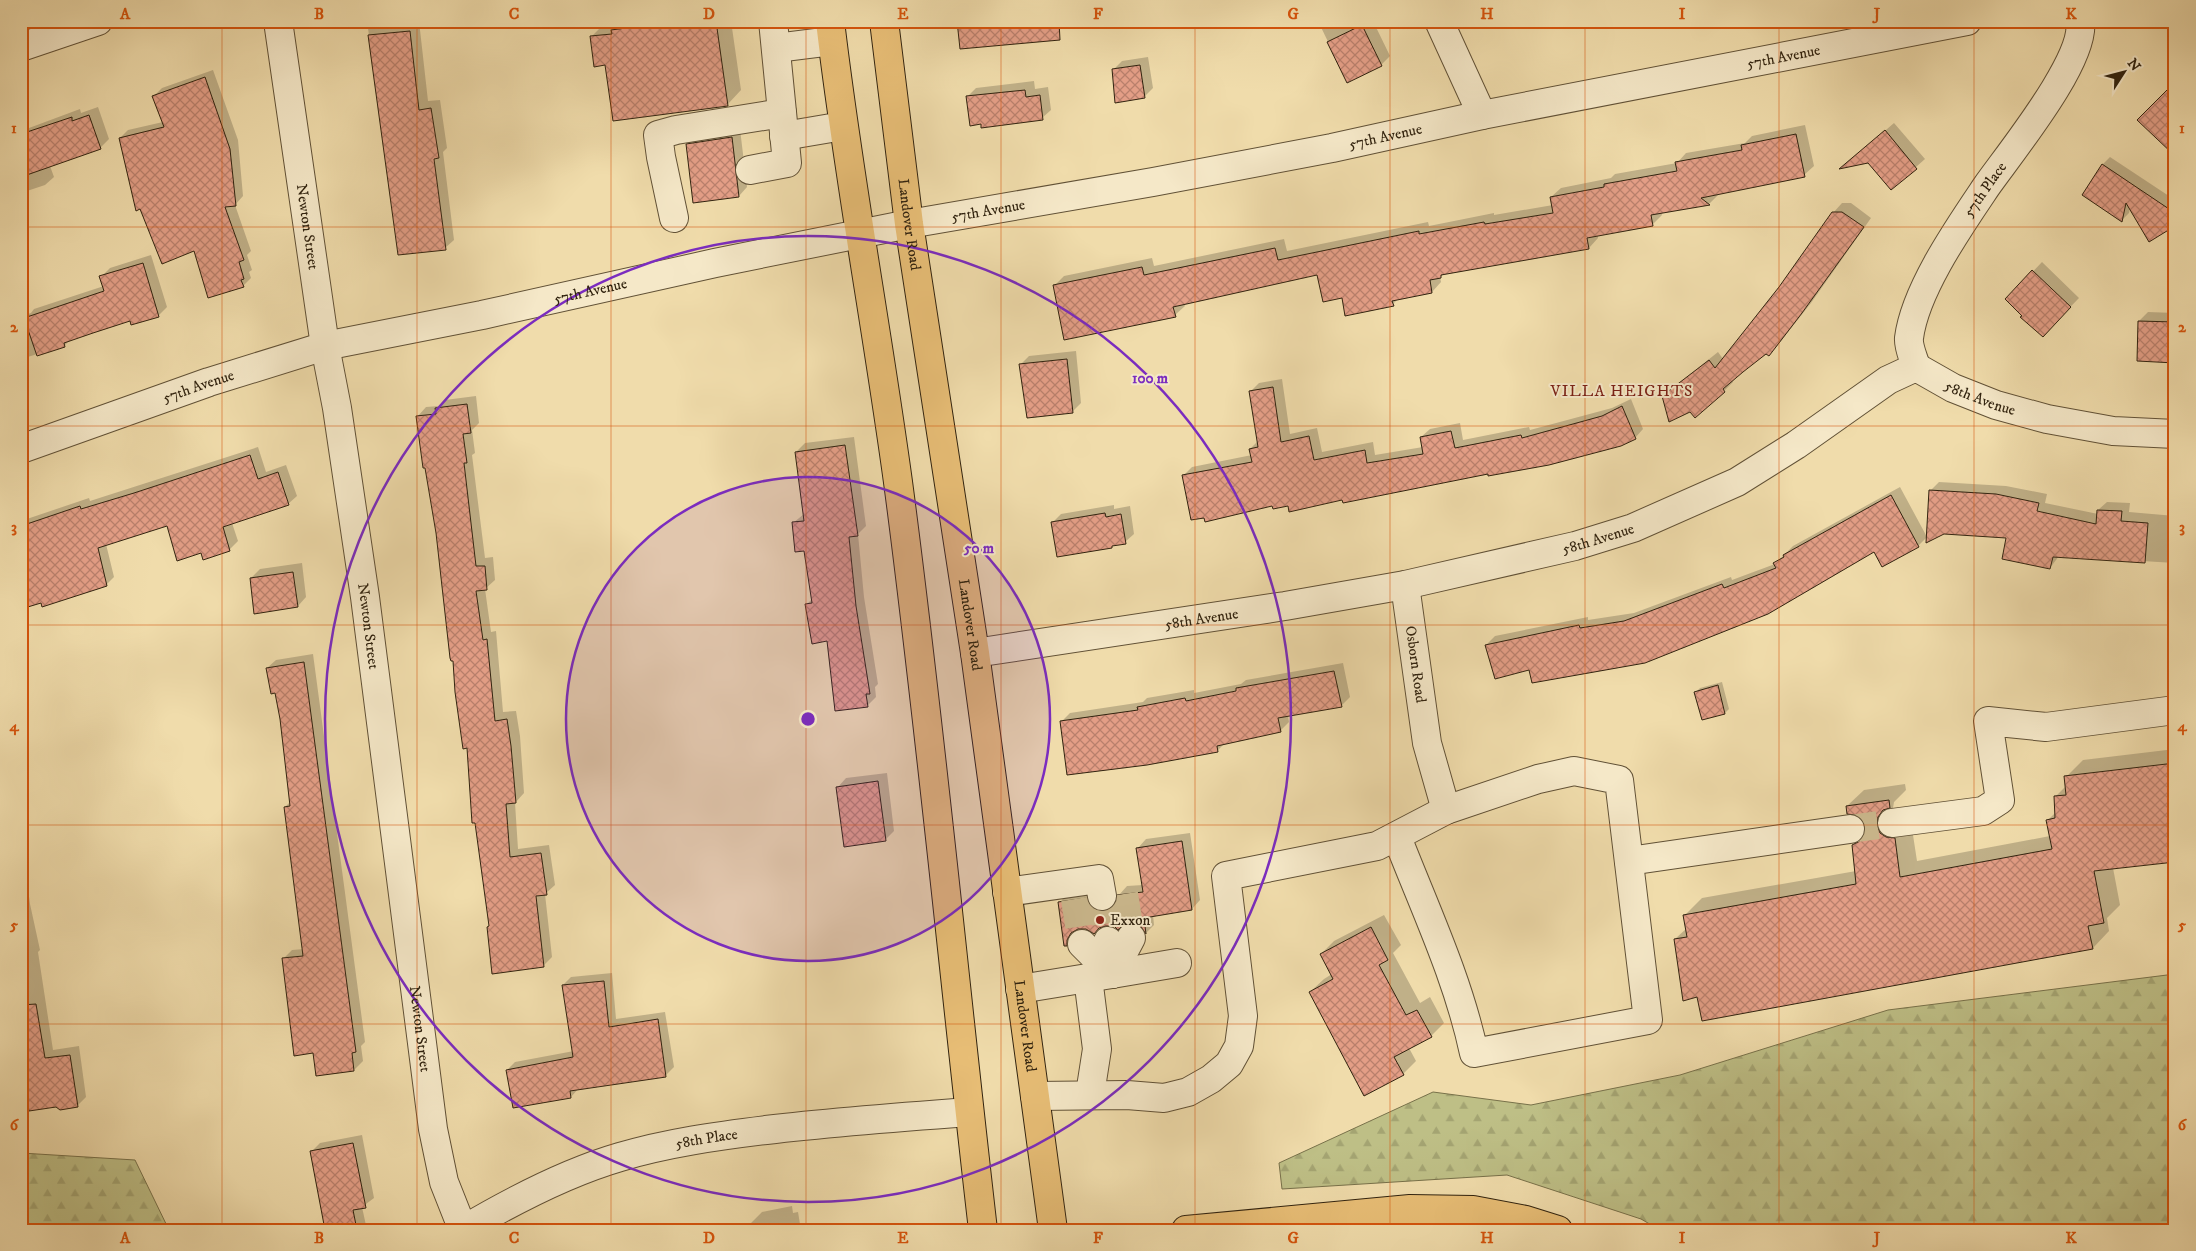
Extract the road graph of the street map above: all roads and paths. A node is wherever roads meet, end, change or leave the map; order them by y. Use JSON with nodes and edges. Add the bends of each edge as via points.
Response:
{"nodes":[{"id":1,"x":98,"y":21,"type":"edge"},
{"id":2,"x":278,"y":21,"type":"edge"},
{"id":3,"x":884,"y":21,"type":"edge"},
{"id":4,"x":1439,"y":21,"type":"edge"},
{"id":5,"x":1967,"y":21,"type":"edge"},
{"id":6,"x":2080,"y":21,"type":"edge"},
{"id":7,"x":831,"y":31,"type":"edge"},
{"id":8,"x":774,"y":34,"type":"edge"},
{"id":9,"x":21,"y":47,"type":"edge"},
{"id":10,"x":1482,"y":115,"type":"junction"},
{"id":11,"x":783,"y":125,"type":"junction"},
{"id":12,"x":843,"y":126,"type":"junction"},
{"id":13,"x":750,"y":170,"type":"dead end"},
{"id":14,"x":674,"y":218,"type":"dead end"},
{"id":15,"x":909,"y":224,"type":"junction"},
{"id":16,"x":859,"y":234,"type":"junction"},
{"id":17,"x":325,"y":346,"type":"junction"},
{"id":18,"x":1916,"y":368,"type":"junction"},
{"id":19,"x":2175,"y":434,"type":"edge"},
{"id":20,"x":21,"y":449,"type":"edge"},
{"id":21,"x":1405,"y":585,"type":"junction"},
{"id":22,"x":975,"y":653,"type":"junction"},
{"id":23,"x":2175,"y":710,"type":"edge"},
{"id":24,"x":1446,"y":810,"type":"junction"},
{"id":25,"x":1892,"y":823,"type":"tunnel mouth"},
{"id":26,"x":1850,"y":829,"type":"tunnel mouth"},
{"id":27,"x":1397,"y":837,"type":"junction"},
{"id":28,"x":1629,"y":860,"type":"junction"},
{"id":29,"x":1007,"y":892,"type":"junction"},
{"id":30,"x":1100,"y":892,"type":"dead end"},
{"id":31,"x":1177,"y":964,"type":"dead end"},
{"id":32,"x":1100,"y":976,"type":"junction"},
{"id":33,"x":1020,"y":989,"type":"junction"},
{"id":34,"x":1090,"y":1094,"type":"junction"},
{"id":35,"x":1035,"y":1096,"type":"junction"},
{"id":36,"x":969,"y":1112,"type":"junction"},
{"id":37,"x":463,"y":1230,"type":"edge"},
{"id":38,"x":983,"y":1230,"type":"edge"},
{"id":39,"x":1054,"y":1230,"type":"edge"},
{"id":40,"x":1186,"y":1230,"type":"edge"},
{"id":41,"x":1558,"y":1230,"type":"edge"}],
"edges":[{"from":1,"to":9,"type":"street"},
{"from":2,"to":17,"type":"street","name":"Newton Street"},
{"from":3,"to":15,"type":"main road","name":"Landover Road"},
{"from":4,"to":10,"type":"street"},
{"from":5,"to":10,"type":"street","name":"57th Avenue"},
{"from":6,"to":18,"type":"street","name":"57th Place","via":[[2073,56],[2052,93],[1936,266],[1915,312],[1909,340]]},
{"from":7,"to":8,"type":"street"},
{"from":7,"to":12,"type":"main road"},
{"from":8,"to":11,"type":"street"},
{"from":10,"to":15,"type":"street","name":"57th Avenue","via":[[1238,166]]},
{"from":11,"to":12,"type":"street"},
{"from":11,"to":13,"type":"street","via":[[787,163]]},
{"from":11,"to":14,"type":"street","via":[[676,130],[658,135]]},
{"from":12,"to":16,"type":"main road"},
{"from":15,"to":16,"type":"street","name":"57th Avenue"},
{"from":15,"to":22,"type":"main road","name":"Landover Road"},
{"from":16,"to":17,"type":"street","name":"57th Avenue"},
{"from":16,"to":36,"type":"main road","via":[[899,490],[935,783]]},
{"from":17,"to":20,"type":"street","name":"57th Avenue","via":[[210,382]]},
{"from":17,"to":37,"type":"street","name":"Newton Street","via":[[364,598],[433,1129],[444,1182]]},
{"from":18,"to":19,"type":"street","name":"58th Avenue","via":[[1953,388],[1996,405],[2047,419],[2113,432]]},
{"from":18,"to":21,"type":"street","name":"58th Avenue","via":[[1888,380],[1737,482],[1633,528],[1575,546]]},
{"from":21,"to":22,"type":"street","name":"58th Avenue"},
{"from":21,"to":24,"type":"street","name":"Osborn Road","via":[[1427,743]]},
{"from":22,"to":29,"type":"main road","name":"Landover Road"},
{"from":23,"to":25,"type":"street","via":[[2046,727],[1988,721],[2000,800],[1983,811]]},
{"from":24,"to":27,"type":"street"},
{"from":24,"to":28,"type":"street","via":[[1538,779],[1574,771],[1619,780]]},
{"from":26,"to":28,"type":"street"},
{"from":27,"to":28,"type":"street","via":[[1446,956],[1466,1015],[1474,1053],[1648,1020]]},
{"from":27,"to":34,"type":"street","via":[[1377,846],[1226,876],[1243,1016],[1239,1046],[1229,1064],[1212,1079],[1188,1092],[1164,1098]]},
{"from":29,"to":30,"type":"street"},
{"from":29,"to":33,"type":"main road","name":"Landover Road"},
{"from":31,"to":32,"type":"street"},
{"from":32,"to":32,"type":"street","via":[[1107,941]]},
{"from":32,"to":33,"type":"street"},
{"from":32,"to":34,"type":"street","via":[[1097,1049]]},
{"from":33,"to":35,"type":"main road","name":"Landover Road"},
{"from":34,"to":35,"type":"street"},
{"from":35,"to":39,"type":"main road","name":"Landover Road"},
{"from":36,"to":37,"type":"street","name":"58th Place","via":[[846,1121],[711,1137],[621,1156],[572,1174],[503,1206]]},
{"from":36,"to":38,"type":"main road"},
{"from":40,"to":41,"type":"main road","via":[[1410,1209],[1473,1210]]}]}
